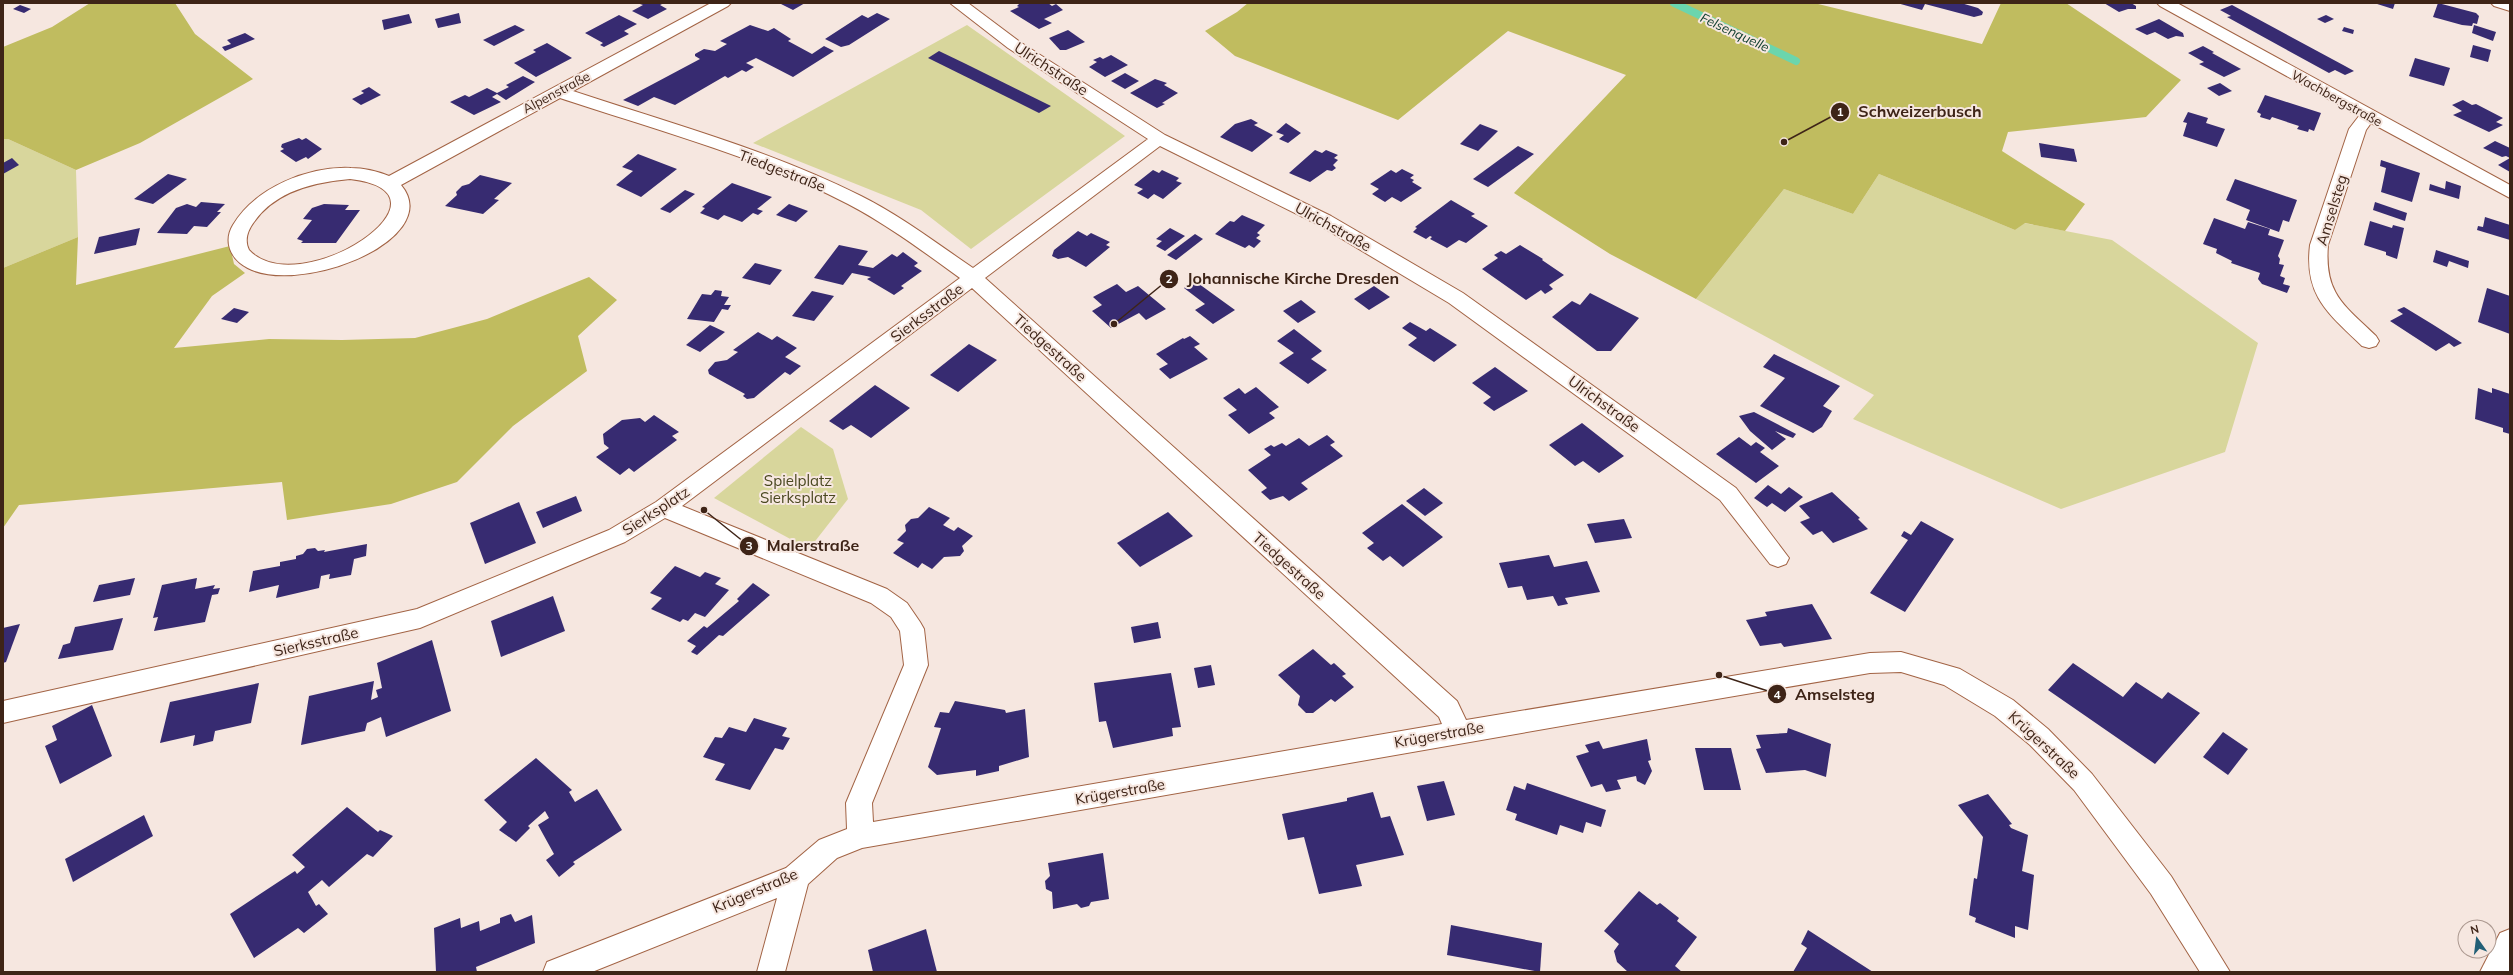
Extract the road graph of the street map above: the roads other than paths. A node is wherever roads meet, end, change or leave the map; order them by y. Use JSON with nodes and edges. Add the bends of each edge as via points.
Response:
{"nodes":[{"id":1,"x":723,"y":3,"type":"edge"},
{"id":2,"x":958,"y":3,"type":"edge"},
{"id":3,"x":2165,"y":3,"type":"edge"},
{"id":4,"x":2499,"y":3,"type":"edge"},
{"id":5,"x":2510,"y":6,"type":"edge"},
{"id":6,"x":557,"y":91,"type":"junction"},
{"id":7,"x":2369,"y":115,"type":"junction"},
{"id":8,"x":1159,"y":139,"type":"junction"},
{"id":9,"x":390,"y":183,"type":"junction"},
{"id":10,"x":2510,"y":192,"type":"edge"},
{"id":11,"x":973,"y":278,"type":"junction"},
{"id":12,"x":2369,"y":341,"type":"dead end"},
{"id":13,"x":695,"y":485,"type":"joint"},
{"id":14,"x":664,"y":508,"type":"junction"},
{"id":15,"x":617,"y":536,"type":"joint"},
{"id":16,"x":1778,"y":558,"type":"dead end"},
{"id":17,"x":3,"y":712,"type":"edge"},
{"id":18,"x":1459,"y":732,"type":"junction"},
{"id":19,"x":861,"y":836,"type":"junction"},
{"id":20,"x":796,"y":876,"type":"junction"},
{"id":21,"x":2510,"y":943,"type":"edge"},
{"id":22,"x":557,"y":972,"type":"edge"},
{"id":23,"x":771,"y":972,"type":"edge"},
{"id":24,"x":2216,"y":972,"type":"edge"},
{"id":25,"x":2494,"y":972,"type":"edge"}],
"edges":[{"from":1,"to":6,"type":"street","name":"Alpenstraße"},
{"from":2,"to":8,"type":"street","name":"Ulrichstraße","via":[[1014,45]]},
{"from":3,"to":7,"type":"street","name":"Wachbergstraße"},
{"from":4,"to":5,"type":"street"},
{"from":6,"to":9,"type":"street","name":"Alpenstraße"},
{"from":6,"to":11,"type":"street","name":"Tiedgestraße","via":[[759,161],[837,191],[899,225]]},
{"from":7,"to":10,"type":"street","name":"Wachbergstraße"},
{"from":7,"to":12,"type":"street","name":"Amselsteg","via":[[2358,129],[2319,245],[2317,265],[2330,303]]},
{"from":8,"to":11,"type":"street","name":"Sierksstraße"},
{"from":8,"to":16,"type":"street","name":"Ulrichstraße","via":[[1324,220],[1456,298],[1728,494]]},
{"from":9,"to":9,"type":"street","via":[[396,188],[401,201],[398,216],[377,240],[354,254],[312,267],[285,270],[252,263],[240,252],[237,237],[244,220],[260,204],[283,190],[309,180],[350,173],[373,175]]},
{"from":11,"to":13,"type":"street","name":"Sierksstraße"},
{"from":11,"to":18,"type":"street","name":"Tiedgestraße","via":[[1448,709]]},
{"from":13,"to":14,"type":"street","name":"Sierksplatz"},
{"from":14,"to":15,"type":"street","name":"Sierksplatz"},
{"from":14,"to":19,"type":"street","via":[[879,596],[899,610],[912,629],[916,665],[860,803]]},
{"from":15,"to":17,"type":"street","name":"Sierksstraße","via":[[420,618]]},
{"from":18,"to":19,"type":"street","name":"Krügerstraße"},
{"from":18,"to":24,"type":"street","name":"Krügerstraße","via":[[1870,663],[1901,662],[1951,676],[2004,708],[2039,736],[2083,782],[2161,885]]},
{"from":19,"to":20,"type":"street","name":"Krügerstraße","via":[[828,849]]},
{"from":20,"to":22,"type":"street","name":"Krügerstraße"},
{"from":20,"to":23,"type":"street"},
{"from":21,"to":25,"type":"street"}]}
